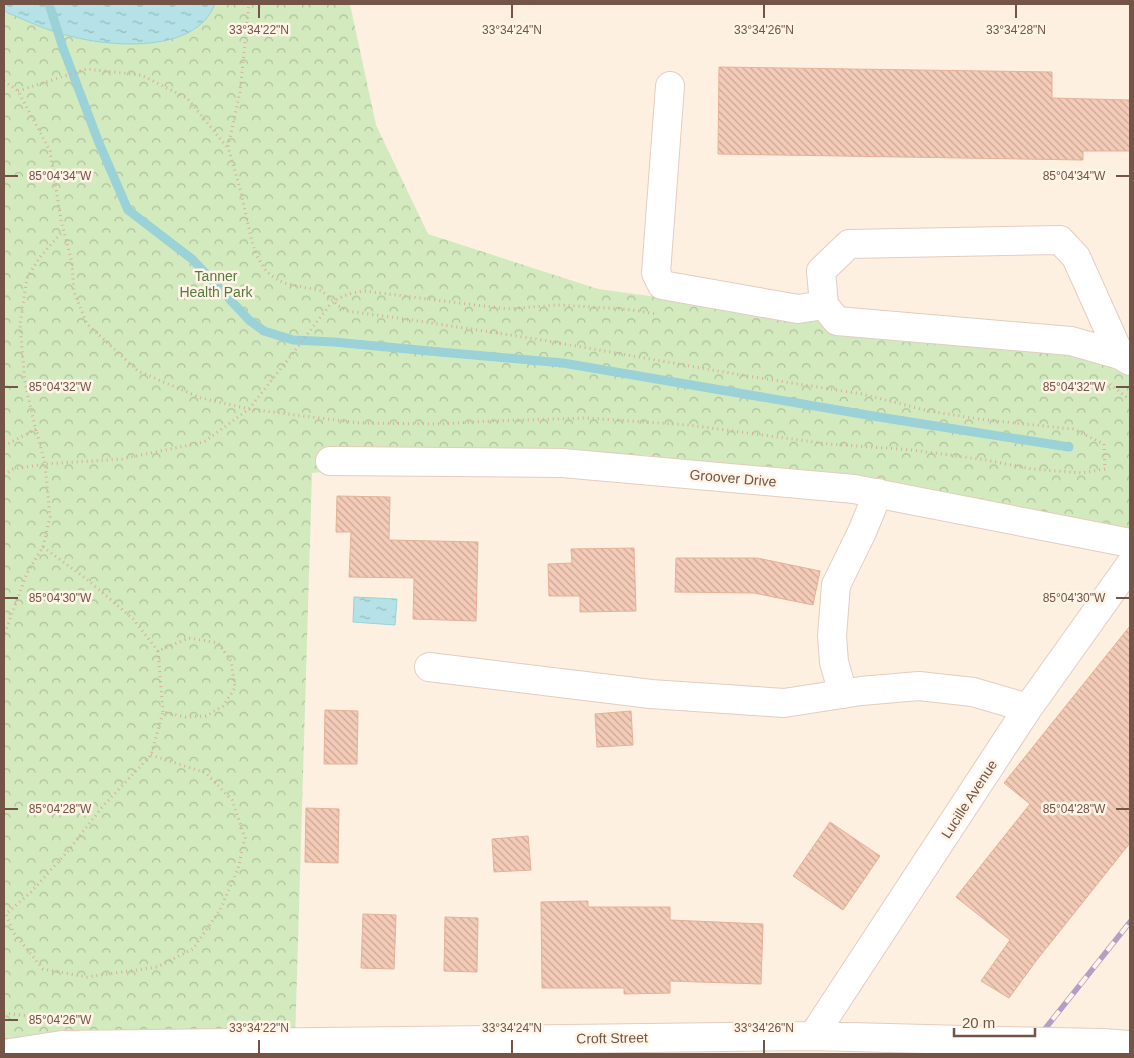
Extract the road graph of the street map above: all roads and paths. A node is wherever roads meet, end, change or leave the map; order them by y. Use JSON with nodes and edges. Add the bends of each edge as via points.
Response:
{"nodes":[{"id":1,"x":250,"y":4,"type":"edge"},
{"id":2,"x":4,"y":81,"type":"edge"},
{"id":3,"x":670,"y":86,"type":"dead end"},
{"id":4,"x":18,"y":91,"type":"junction"},
{"id":5,"x":228,"y":147,"type":"junction"},
{"id":6,"x":63,"y":231,"type":"junction"},
{"id":7,"x":334,"y":301,"type":"junction"},
{"id":8,"x":824,"y":305,"type":"junction"},
{"id":9,"x":663,"y":315,"type":"dead end"},
{"id":10,"x":1125,"y":358,"type":"edge"},
{"id":11,"x":1101,"y":378,"type":"dead end"},
{"id":12,"x":1130,"y":400,"type":"edge"},
{"id":13,"x":249,"y":409,"type":"junction"},
{"id":14,"x":37,"y":434,"type":"junction"},
{"id":15,"x":4,"y":446,"type":"edge"},
{"id":16,"x":330,"y":461,"type":"dead end"},
{"id":17,"x":45,"y":464,"type":"junction"},
{"id":18,"x":4,"y":475,"type":"edge"},
{"id":19,"x":878,"y":493,"type":"junction"},
{"id":20,"x":1130,"y":543,"type":"edge"},
{"id":21,"x":42,"y":547,"type":"junction"},
{"id":22,"x":1130,"y":565,"type":"edge"},
{"id":23,"x":4,"y":635,"type":"edge"},
{"id":24,"x":158,"y":651,"type":"junction"},
{"id":25,"x":429,"y":667,"type":"dead end"},
{"id":26,"x":843,"y":694,"type":"junction"},
{"id":27,"x":1028,"y":708,"type":"junction"},
{"id":28,"x":163,"y":712,"type":"junction"},
{"id":29,"x":151,"y":755,"type":"junction"},
{"id":30,"x":5,"y":913,"type":"edge"},
{"id":31,"x":813,"y":1036,"type":"junction"},
{"id":32,"x":1130,"y":1045,"type":"edge"},
{"id":33,"x":722,"y":1046,"type":"edge"},
{"id":34,"x":316,"y":1048,"type":"edge"},
{"id":35,"x":4,"y":1054,"type":"edge"}],
"edges":[{"from":1,"to":5,"type":"path","via":[[240,92]]},
{"from":2,"to":4,"type":"path"},
{"from":3,"to":8,"type":"street","via":[[656,273],[662,285],[798,309]]},
{"from":4,"to":5,"type":"path","via":[[86,69],[141,74],[187,98]]},
{"from":4,"to":6,"type":"path","via":[[50,151]]},
{"from":5,"to":7,"type":"path","via":[[252,242],[266,271],[284,283],[322,291]]},
{"from":6,"to":13,"type":"path","via":[[72,263],[74,292],[87,324],[138,371],[202,398]]},
{"from":6,"to":14,"type":"path","via":[[40,256],[27,278],[20,325],[25,384]]},
{"from":7,"to":9,"type":"path","via":[[350,293],[364,291],[506,309],[558,305]]},
{"from":7,"to":13,"type":"path"},
{"from":7,"to":13,"type":"path","via":[[354,312],[862,394],[929,411],[1073,430],[1104,444],[1105,469],[1082,473],[1032,469],[912,450],[829,444],[690,424],[586,418],[437,424],[359,423]]},
{"from":8,"to":10,"type":"street","via":[[837,321],[1071,341]]},
{"from":8,"to":10,"type":"street","via":[[821,271],[849,244],[1060,240],[1076,257]]},
{"from":11,"to":12,"type":"path"},
{"from":13,"to":17,"type":"path","via":[[204,442],[122,459]]},
{"from":14,"to":15,"type":"path","via":[[36,430]]},
{"from":14,"to":17,"type":"path"},
{"from":16,"to":19,"type":"street","name":"Groover Drive","via":[[562,462]]},
{"from":17,"to":18,"type":"path","via":[[13,469]]},
{"from":17,"to":21,"type":"path","via":[[50,517]]},
{"from":19,"to":20,"type":"street","name":"Groover Drive"},
{"from":19,"to":26,"type":"street","via":[[836,584],[832,636],[834,662]]},
{"from":21,"to":23,"type":"path","via":[[27,573]]},
{"from":21,"to":24,"type":"path","via":[[133,620]]},
{"from":22,"to":27,"type":"street","name":"Lucille Avenue"},
{"from":24,"to":28,"type":"path"},
{"from":24,"to":28,"type":"path","via":[[189,638],[218,643],[231,661],[235,688],[223,706],[206,716],[186,717]]},
{"from":25,"to":26,"type":"street","via":[[651,694],[784,703]]},
{"from":26,"to":27,"type":"street","via":[[919,686],[973,692]]},
{"from":27,"to":31,"type":"street","name":"Lucille Avenue"},
{"from":28,"to":29,"type":"path"},
{"from":29,"to":30,"type":"path","via":[[103,806],[31,892]]},
{"from":29,"to":30,"type":"path","via":[[206,773],[232,800],[245,838],[238,869],[220,910],[193,949],[157,967],[87,977],[43,969],[13,932]]},
{"from":31,"to":32,"type":"street","name":"Croft Street","bridge":true},
{"from":31,"to":33,"type":"street","name":"Croft Street"},
{"from":33,"to":34,"type":"street","name":"Croft Street"},
{"from":34,"to":35,"type":"street","name":"Croft Street","via":[[62,1045]]}]}
